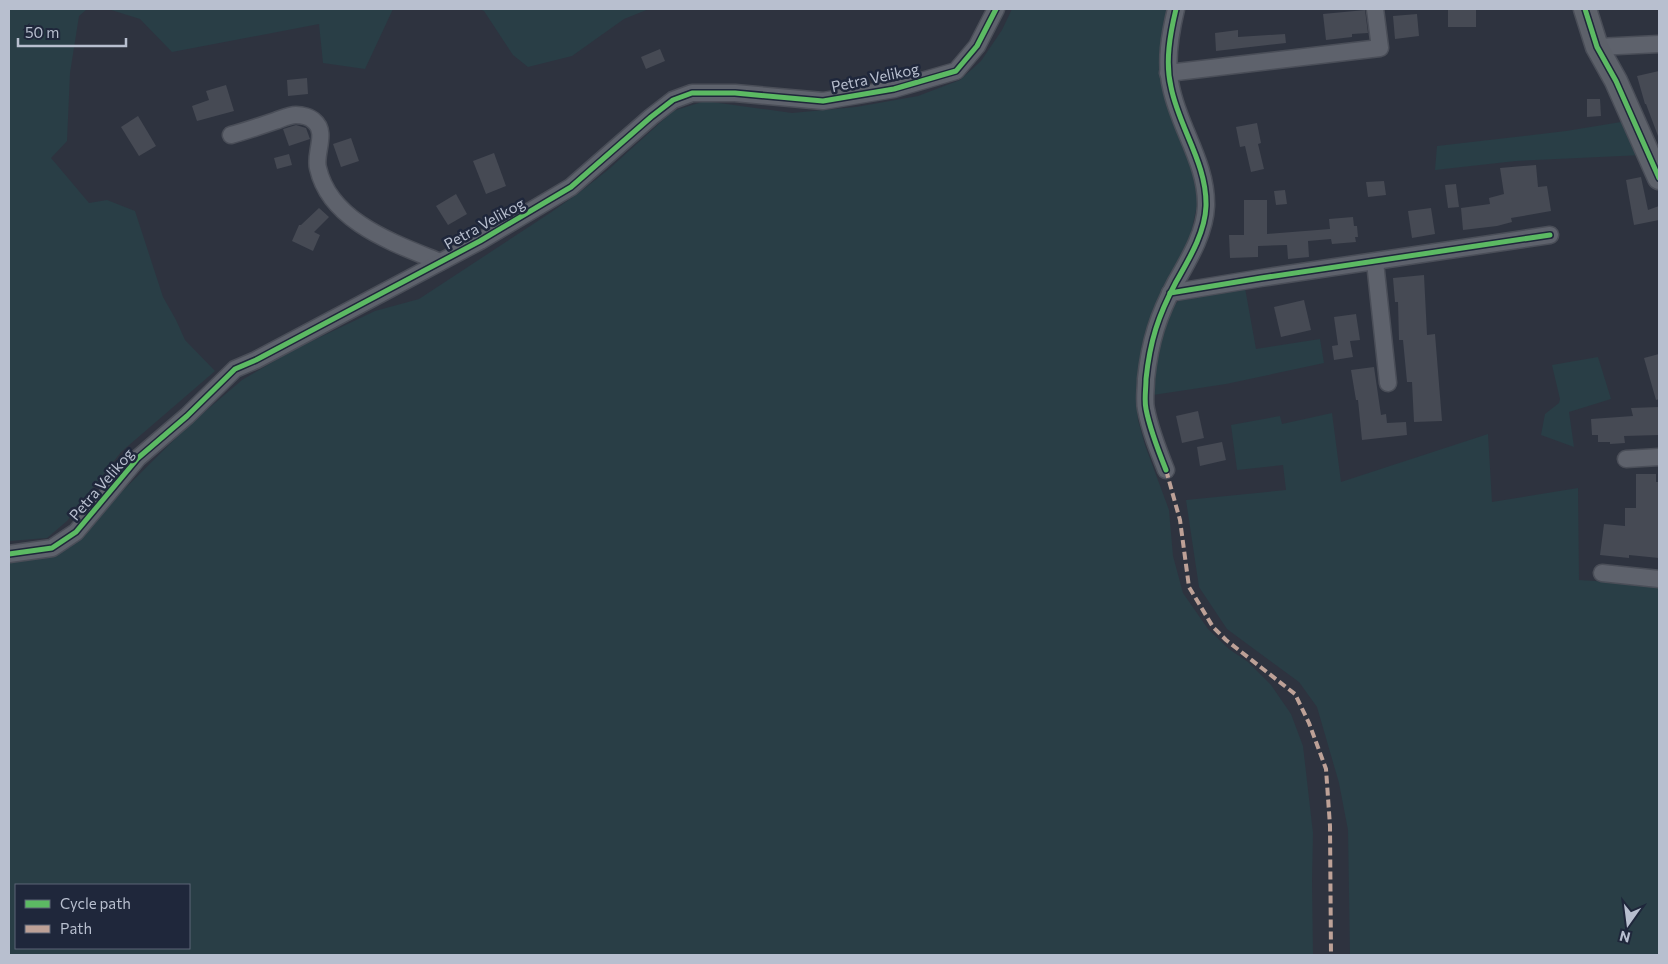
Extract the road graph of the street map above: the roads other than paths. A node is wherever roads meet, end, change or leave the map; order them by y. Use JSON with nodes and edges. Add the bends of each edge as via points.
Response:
{"nodes":[{"id":1,"x":996,"y":9,"type":"edge"},
{"id":2,"x":1176,"y":9,"type":"edge"},
{"id":3,"x":1375,"y":9,"type":"edge"},
{"id":4,"x":1585,"y":9,"type":"edge"},
{"id":5,"x":1659,"y":44,"type":"edge"},
{"id":6,"x":1597,"y":47,"type":"junction"},
{"id":7,"x":1168,"y":73,"type":"junction"},
{"id":8,"x":231,"y":135,"type":"dead end"},
{"id":9,"x":1659,"y":178,"type":"edge"},
{"id":10,"x":1550,"y":235,"type":"dead end"},
{"id":11,"x":440,"y":262,"type":"junction"},
{"id":12,"x":1375,"y":262,"type":"junction"},
{"id":13,"x":1170,"y":294,"type":"junction"},
{"id":14,"x":1388,"y":383,"type":"dead end"},
{"id":15,"x":1659,"y":457,"type":"edge"},
{"id":16,"x":1626,"y":459,"type":"dead end"},
{"id":17,"x":1166,"y":470,"type":"dead end"},
{"id":18,"x":9,"y":554,"type":"edge"},
{"id":19,"x":1602,"y":573,"type":"dead end"},
{"id":20,"x":1659,"y":579,"type":"edge"}],
"edges":[{"from":1,"to":11,"type":"street","name":"Petra Velikog","via":[[977,46],[956,71],[894,89],[823,101],[735,93],[692,93],[673,100],[571,187]]},
{"from":2,"to":7,"type":"street"},
{"from":3,"to":7,"type":"street","via":[[1380,48]]},
{"from":4,"to":6,"type":"street"},
{"from":5,"to":6,"type":"street"},
{"from":6,"to":9,"type":"street","via":[[1616,81]]},
{"from":7,"to":13,"type":"street","via":[[1176,108],[1197,155],[1206,192],[1202,229]]},
{"from":8,"to":11,"type":"street","via":[[292,115],[306,116],[315,122],[320,133],[317,167],[335,204],[387,240]]},
{"from":10,"to":12,"type":"street"},
{"from":11,"to":18,"type":"street","name":"Petra Velikog","via":[[235,369],[138,458],[76,532],[52,548]]},
{"from":12,"to":13,"type":"street"},
{"from":12,"to":14,"type":"street"},
{"from":13,"to":17,"type":"street","via":[[1160,313],[1150,347],[1146,386],[1150,425]]},
{"from":15,"to":16,"type":"street"},
{"from":19,"to":20,"type":"street"}]}
